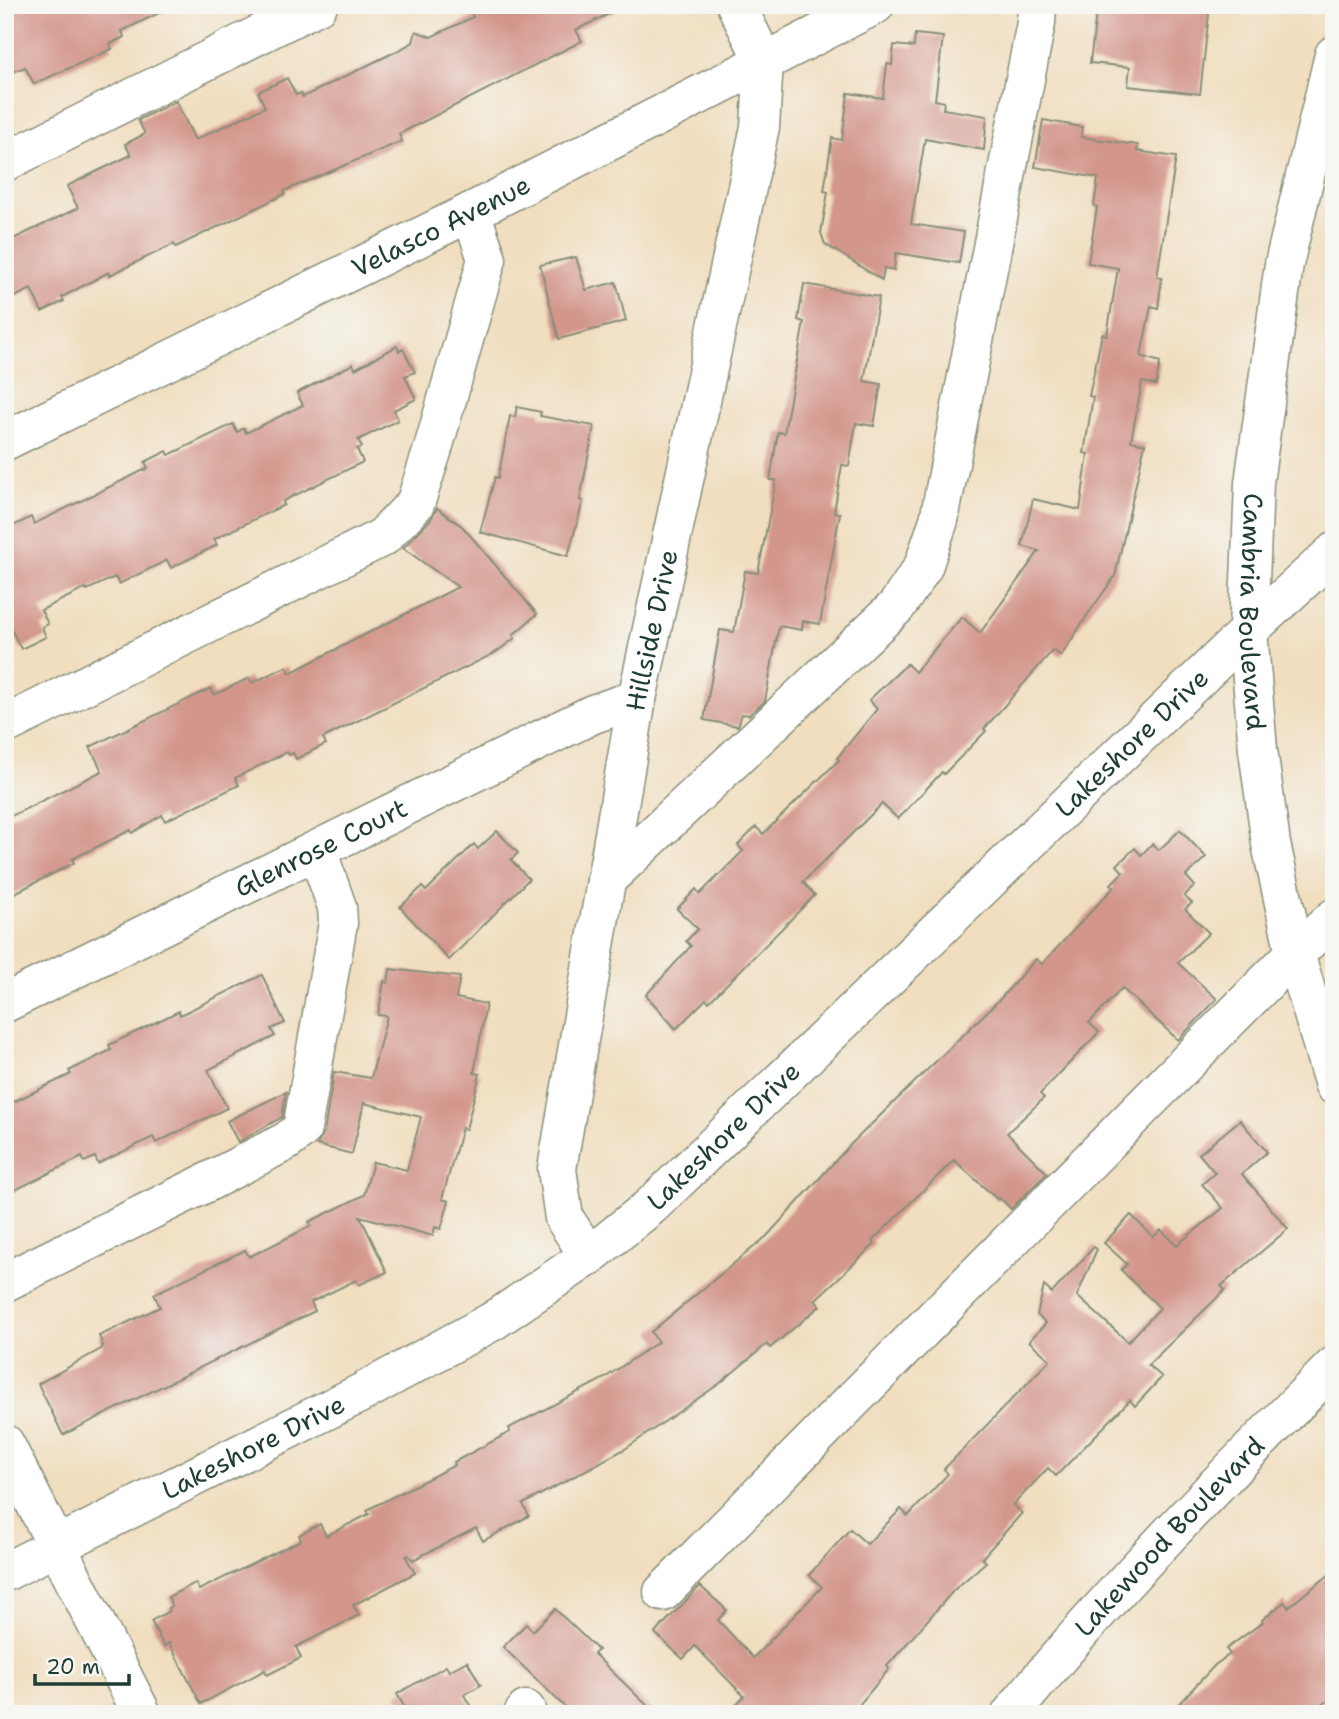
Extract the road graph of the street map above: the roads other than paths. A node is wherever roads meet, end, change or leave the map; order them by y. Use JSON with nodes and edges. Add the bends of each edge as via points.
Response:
{"nodes":[{"id":1,"x":318,"y":5,"type":"edge"},
{"id":2,"x":736,"y":5,"type":"edge"},
{"id":3,"x":875,"y":5,"type":"edge"},
{"id":4,"x":1037,"y":5,"type":"edge"},
{"id":5,"x":1334,"y":55,"type":"edge"},
{"id":6,"x":764,"y":61,"type":"junction"},
{"id":7,"x":5,"y":162,"type":"edge"},
{"id":8,"x":471,"y":212,"type":"junction"},
{"id":9,"x":5,"y":441,"type":"edge"},
{"id":10,"x":1334,"y":552,"type":"edge"},
{"id":11,"x":1248,"y":631,"type":"junction"},
{"id":12,"x":637,"y":699,"type":"junction"},
{"id":13,"x":5,"y":725,"type":"edge"},
{"id":14,"x":317,"y":850,"type":"junction"},
{"id":15,"x":606,"y":880,"type":"junction"},
{"id":16,"x":1334,"y":918,"type":"edge"},
{"id":17,"x":1295,"y":953,"type":"junction"},
{"id":18,"x":5,"y":1003,"type":"edge"},
{"id":19,"x":1334,"y":1085,"type":"edge"},
{"id":20,"x":589,"y":1256,"type":"junction"},
{"id":21,"x":5,"y":1282,"type":"edge"},
{"id":22,"x":1334,"y":1366,"type":"edge"},
{"id":23,"x":5,"y":1444,"type":"edge"},
{"id":24,"x":58,"y":1545,"type":"junction"},
{"id":25,"x":5,"y":1572,"type":"edge"},
{"id":26,"x":663,"y":1592,"type":"dead end"},
{"id":27,"x":140,"y":1713,"type":"edge"},
{"id":28,"x":1011,"y":1714,"type":"edge"}],
"edges":[{"from":1,"to":7,"type":"street"},
{"from":2,"to":6,"type":"street"},
{"from":3,"to":6,"type":"street","name":"Velasco Avenue"},
{"from":4,"to":15,"type":"street","via":[[939,520],[923,567],[896,607]]},
{"from":5,"to":11,"type":"street","name":"Cambria Boulevard","via":[[1284,264],[1254,483]]},
{"from":6,"to":8,"type":"street","name":"Velasco Avenue"},
{"from":6,"to":12,"type":"street","name":"Hillside Drive","via":[[760,127]]},
{"from":8,"to":9,"type":"street","name":"Velasco Avenue"},
{"from":8,"to":13,"type":"street","via":[[487,259],[415,504],[383,537]]},
{"from":10,"to":11,"type":"street","name":"Lakeshore Drive"},
{"from":11,"to":17,"type":"street","name":"Cambria Boulevard","via":[[1271,844]]},
{"from":11,"to":20,"type":"street","name":"Lakeshore Drive","via":[[651,1206]]},
{"from":12,"to":14,"type":"street","name":"Glenrose Court","via":[[593,714]]},
{"from":12,"to":15,"type":"street","name":"Hillside Drive"},
{"from":14,"to":18,"type":"street","name":"Glenrose Court"},
{"from":14,"to":21,"type":"street","via":[[338,923],[302,1129],[288,1141]]},
{"from":15,"to":20,"type":"street","name":"Hillside Drive","via":[[558,1169],[564,1218]]},
{"from":16,"to":17,"type":"street"},
{"from":17,"to":19,"type":"street","name":"Cambria Boulevard"},
{"from":17,"to":26,"type":"street"},
{"from":20,"to":24,"type":"street","name":"Lakeshore Drive","via":[[493,1321],[363,1392]]},
{"from":22,"to":28,"type":"street","name":"Lakewood Boulevard","via":[[1220,1480]]},
{"from":23,"to":24,"type":"street"},
{"from":24,"to":25,"type":"street","name":"Lakeshore Drive"},
{"from":24,"to":27,"type":"street"}]}
